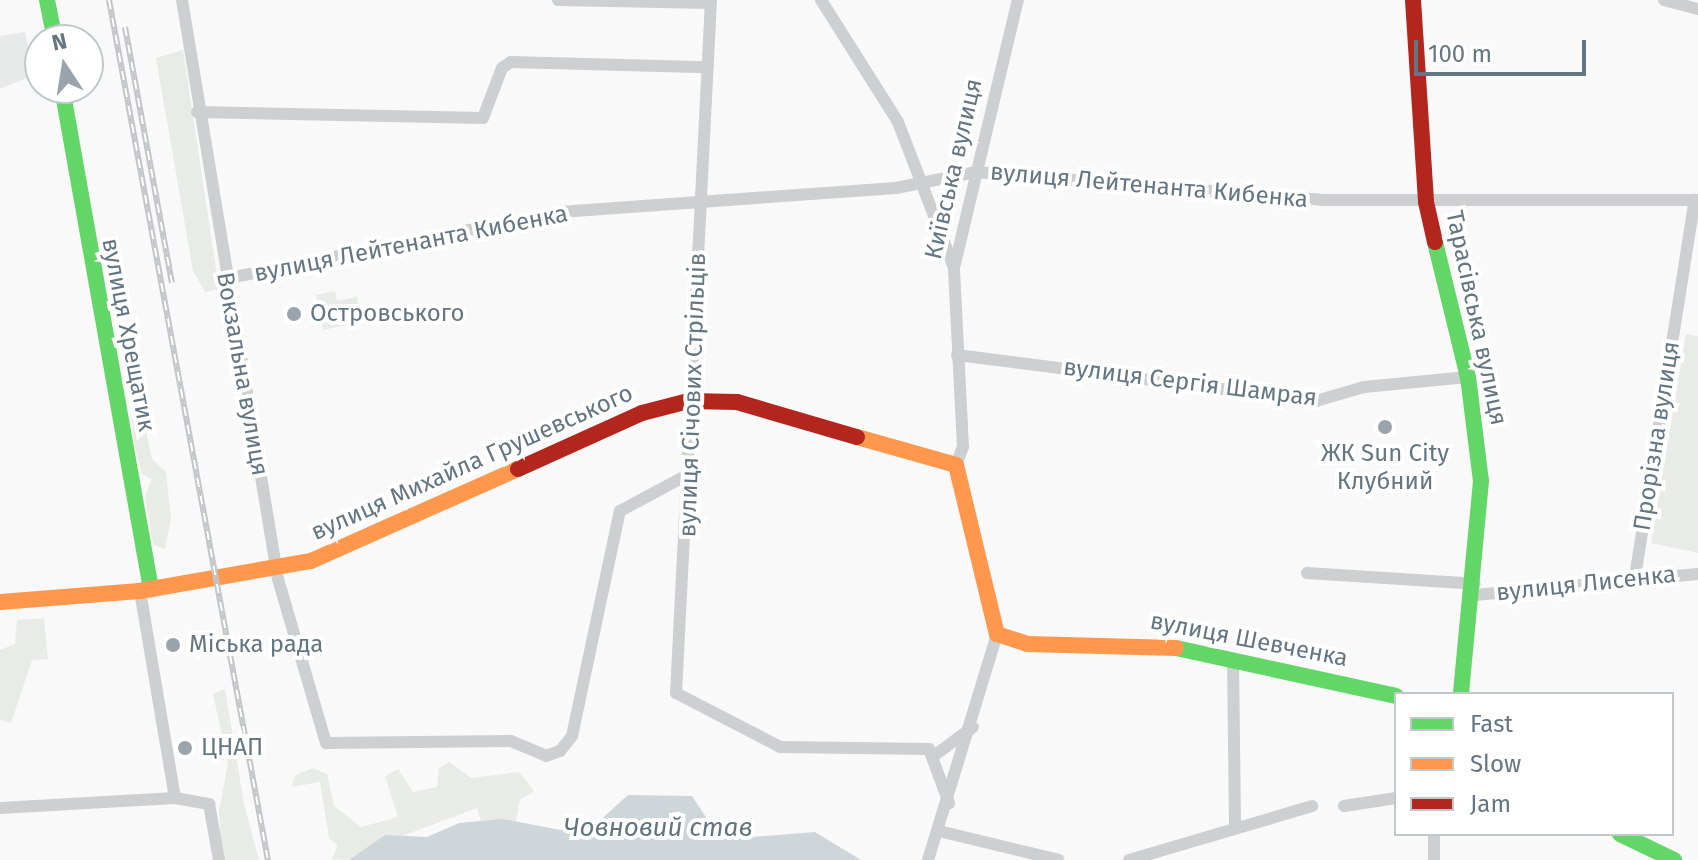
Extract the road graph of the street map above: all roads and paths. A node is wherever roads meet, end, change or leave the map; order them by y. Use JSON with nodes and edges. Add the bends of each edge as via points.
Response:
{"nodes":[{"id":1,"x":47,"y":0,"type":"edge"},
{"id":2,"x":182,"y":0,"type":"edge"},
{"id":3,"x":558,"y":0,"type":"edge"},
{"id":4,"x":821,"y":0,"type":"edge"},
{"id":5,"x":1018,"y":0,"type":"edge"},
{"id":6,"x":1413,"y":0,"type":"edge"},
{"id":7,"x":1664,"y":0,"type":"edge"},
{"id":8,"x":711,"y":1,"type":"edge"},
{"id":9,"x":1698,"y":9,"type":"edge"},
{"id":10,"x":52,"y":24,"type":"edge"},
{"id":11,"x":707,"y":67,"type":"junction"},
{"id":12,"x":65,"y":104,"type":"edge"},
{"id":13,"x":197,"y":112,"type":"junction"},
{"id":14,"x":976,"y":172,"type":"junction"},
{"id":15,"x":925,"y":184,"type":"junction"},
{"id":16,"x":1696,"y":200,"type":"edge"},
{"id":17,"x":1426,"y":202,"type":"junction"},
{"id":18,"x":700,"y":205,"type":"junction"},
{"id":19,"x":954,"y":268,"type":"junction"},
{"id":20,"x":224,"y":279,"type":"junction"},
{"id":21,"x":957,"y":355,"type":"junction"},
{"id":22,"x":1468,"y":377,"type":"junction"},
{"id":23,"x":688,"y":401,"type":"junction"},
{"id":24,"x":956,"y":465,"type":"junction"},
{"id":25,"x":691,"y":473,"type":"junction"},
{"id":26,"x":277,"y":568,"type":"junction"},
{"id":27,"x":1307,"y":573,"type":"dead end"},
{"id":28,"x":1698,"y":574,"type":"edge"},
{"id":29,"x":1635,"y":577,"type":"junction"},
{"id":30,"x":1475,"y":589,"type":"junction"},
{"id":31,"x":146,"y":590,"type":"junction"},
{"id":32,"x":0,"y":602,"type":"edge"},
{"id":33,"x":997,"y":634,"type":"junction"},
{"id":34,"x":1233,"y":660,"type":"junction"},
{"id":35,"x":1461,"y":692,"type":"edge"},
{"id":36,"x":1394,"y":696,"type":"edge"},
{"id":37,"x":973,"y":727,"type":"junction"},
{"id":38,"x":935,"y":755,"type":"junction"},
{"id":39,"x":175,"y":798,"type":"junction"},
{"id":40,"x":1394,"y":798,"type":"edge"},
{"id":41,"x":949,"y":803,"type":"junction"},
{"id":42,"x":1312,"y":806,"type":"dead end"},
{"id":43,"x":1344,"y":806,"type":"dead end"},
{"id":44,"x":0,"y":808,"type":"edge"},
{"id":45,"x":1235,"y":825,"type":"junction"},
{"id":46,"x":939,"y":831,"type":"junction"},
{"id":47,"x":1434,"y":836,"type":"edge"},
{"id":48,"x":1624,"y":836,"type":"edge"},
{"id":49,"x":219,"y":860,"type":"edge"},
{"id":50,"x":928,"y":860,"type":"edge"},
{"id":51,"x":1059,"y":860,"type":"edge"},
{"id":52,"x":1129,"y":860,"type":"edge"},
{"id":53,"x":1434,"y":860,"type":"edge"},
{"id":54,"x":1674,"y":860,"type":"edge"}],
"edges":[{"from":1,"to":10,"type":"street"},
{"from":2,"to":13,"type":"street","name":"Вокзальна вулиця"},
{"from":3,"to":8,"type":"street"},
{"from":4,"to":15,"type":"street","via":[[898,122]]},
{"from":5,"to":14,"type":"street","name":"Київська вулиця"},
{"from":6,"to":17,"type":"street","name":"Тарасівська вулиця"},
{"from":7,"to":9,"type":"street"},
{"from":8,"to":11,"type":"street","name":"вулиця Січових Стрільців"},
{"from":11,"to":13,"type":"street","via":[[511,62],[502,68],[483,118]]},
{"from":11,"to":18,"type":"street","name":"вулиця Січових Стрільців"},
{"from":12,"to":31,"type":"street","name":"вулиця Хрещатик"},
{"from":13,"to":20,"type":"street","name":"Вокзальна вулиця"},
{"from":14,"to":15,"type":"street","name":"вулиця Лейтенанта Кибенка"},
{"from":14,"to":17,"type":"street","name":"вулиця Лейтенанта Кибенка"},
{"from":14,"to":19,"type":"street","name":"Київська вулиця"},
{"from":15,"to":18,"type":"street","name":"вулиця Лейтенанта Кибенка"},
{"from":15,"to":19,"type":"street"},
{"from":16,"to":17,"type":"street","name":"вулиця Лейтенанта Кибенка"},
{"from":16,"to":29,"type":"street","name":"Прорізна вулиця"},
{"from":17,"to":22,"type":"street","name":"Тарасівська вулиця"},
{"from":18,"to":20,"type":"street","name":"вулиця Лейтенанта Кибенка","via":[[560,212]]},
{"from":18,"to":23,"type":"street","name":"вулиця Січових Стрільців"},
{"from":19,"to":21,"type":"street","name":"Київська вулиця"},
{"from":20,"to":26,"type":"street","name":"Вокзальна вулиця"},
{"from":21,"to":22,"type":"street","name":"вулиця Сергія Шамрая","via":[[1316,401],[1364,387]]},
{"from":21,"to":24,"type":"street","name":"Київська вулиця","via":[[963,447]]},
{"from":22,"to":30,"type":"street","name":"Тарасівська вулиця","via":[[1481,481]]},
{"from":23,"to":24,"type":"street","name":"вулиця Михайла Грушевського","via":[[785,411]]},
{"from":23,"to":25,"type":"street","name":"вулиця Січових Стрільців"},
{"from":23,"to":26,"type":"street","name":"вулиця Михайла Грушевського","via":[[642,413],[330,556]]},
{"from":24,"to":33,"type":"street","name":"Київська вулиця"},
{"from":25,"to":26,"type":"street","name":"Вокзальна вулиця","via":[[620,511],[572,736],[560,751],[546,756],[511,741],[326,743],[292,644]]},
{"from":25,"to":38,"type":"street","name":"вулиця Січових Стрільців","via":[[676,693],[780,747],[905,745]]},
{"from":26,"to":31,"type":"street","name":"вулиця Михайла Грушевського"},
{"from":27,"to":30,"type":"street","name":"вулиця Лисенка"},
{"from":28,"to":29,"type":"street","name":"вулиця Лисенка"},
{"from":29,"to":30,"type":"street","name":"вулиця Лисенка"},
{"from":30,"to":35,"type":"street","name":"Тарасівська вулиця"},
{"from":31,"to":32,"type":"street","name":"вулиця Михайла Грушевського"},
{"from":31,"to":39,"type":"street"},
{"from":33,"to":34,"type":"street","name":"вулиця Шевченка","via":[[1027,644],[1113,641]]},
{"from":33,"to":37,"type":"street","name":"Київська вулиця"},
{"from":34,"to":36,"type":"street","name":"вулиця Шевченка"},
{"from":34,"to":45,"type":"street"},
{"from":37,"to":38,"type":"street"},
{"from":37,"to":41,"type":"street","name":"Київська вулиця"},
{"from":38,"to":41,"type":"street"},
{"from":39,"to":44,"type":"street"},
{"from":39,"to":49,"type":"street","via":[[209,804]]},
{"from":40,"to":43,"type":"street"},
{"from":41,"to":46,"type":"street","name":"Київська вулиця"},
{"from":42,"to":45,"type":"street"},
{"from":45,"to":52,"type":"street"},
{"from":46,"to":50,"type":"street","name":"Київська вулиця"},
{"from":46,"to":51,"type":"street"},
{"from":47,"to":53,"type":"street"},
{"from":48,"to":54,"type":"street"}]}
